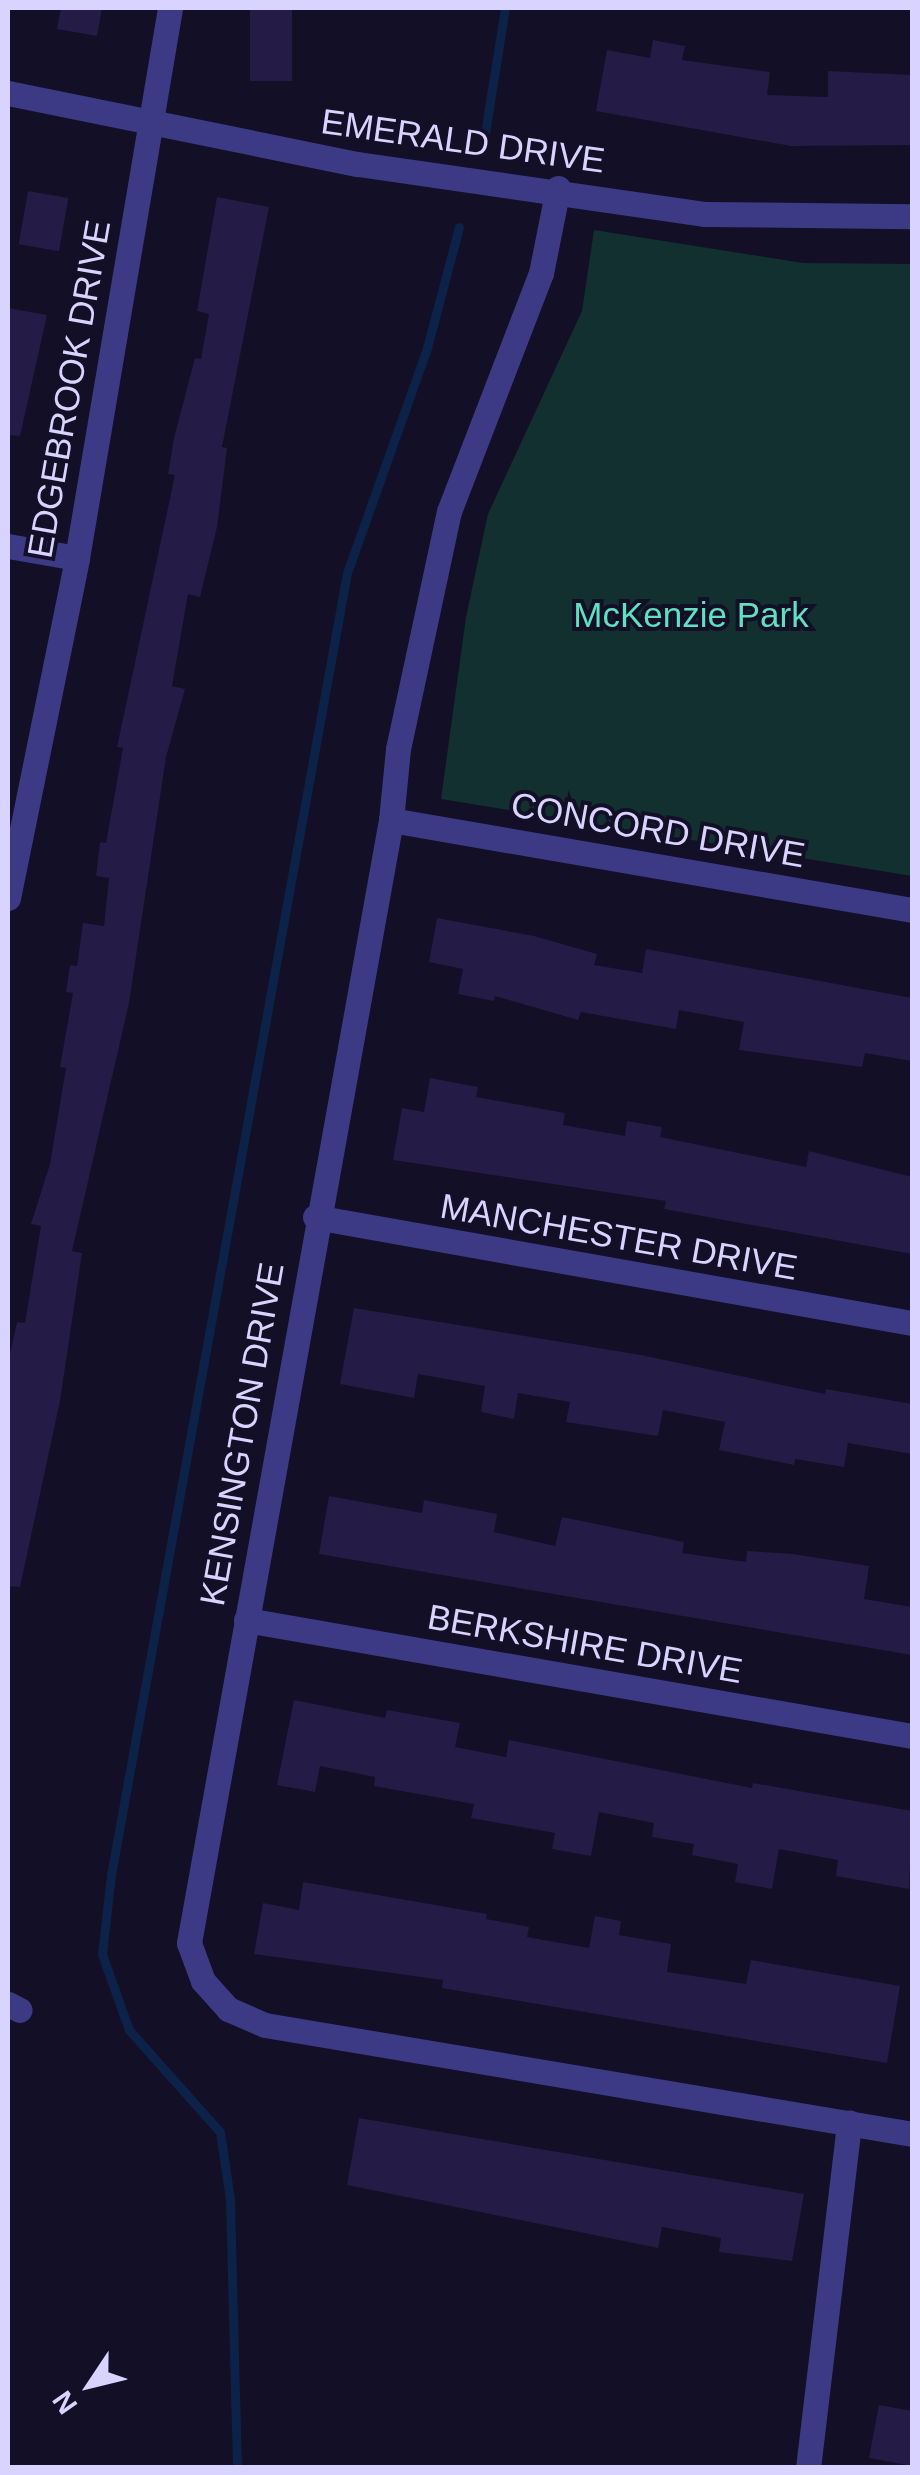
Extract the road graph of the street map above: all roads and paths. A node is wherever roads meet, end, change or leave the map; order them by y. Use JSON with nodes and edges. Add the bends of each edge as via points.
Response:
{"nodes":[{"id":1,"x":170,"y":8,"type":"edge"},
{"id":2,"x":8,"y":93,"type":"edge"},
{"id":3,"x":149,"y":126,"type":"junction"},
{"id":4,"x":558,"y":188,"type":"junction"},
{"id":5,"x":912,"y":216,"type":"edge"},
{"id":6,"x":8,"y":546,"type":"edge"},
{"id":7,"x":77,"y":558,"type":"junction"},
{"id":8,"x":391,"y":820,"type":"junction"},
{"id":9,"x":8,"y":898,"type":"edge"},
{"id":10,"x":912,"y":910,"type":"edge"},
{"id":11,"x":314,"y":1216,"type":"junction"},
{"id":12,"x":912,"y":1323,"type":"edge"},
{"id":13,"x":246,"y":1620,"type":"junction"},
{"id":14,"x":912,"y":1736,"type":"edge"},
{"id":15,"x":849,"y":2122,"type":"junction"},
{"id":16,"x":912,"y":2134,"type":"edge"},
{"id":17,"x":808,"y":2468,"type":"edge"}],
"edges":[{"from":1,"to":3,"type":"street","name":"EDGEBROOK DRIVE"},
{"from":2,"to":3,"type":"street","name":"EMERALD DRIVE"},
{"from":3,"to":4,"type":"street","name":"EMERALD DRIVE","via":[[358,164]]},
{"from":3,"to":7,"type":"street","name":"EDGEBROOK DRIVE"},
{"from":4,"to":5,"type":"street","name":"EMERALD DRIVE","via":[[704,214]]},
{"from":4,"to":8,"type":"street","name":"KENSINGTON DRIVE","via":[[542,273],[449,511],[398,749]]},
{"from":6,"to":7,"type":"street"},
{"from":7,"to":9,"type":"street","name":"EDGEBROOK DRIVE"},
{"from":8,"to":10,"type":"street","name":"CONCORD DRIVE"},
{"from":8,"to":11,"type":"street","name":"KENSINGTON DRIVE"},
{"from":11,"to":12,"type":"street","name":"MANCHESTER DRIVE"},
{"from":11,"to":13,"type":"street","name":"KENSINGTON DRIVE"},
{"from":13,"to":14,"type":"street","name":"BERKSHIRE DRIVE"},
{"from":13,"to":15,"type":"street","name":"KENSINGTON DRIVE","via":[[188,1943],[203,1981],[228,2009],[265,2025]]},
{"from":15,"to":16,"type":"street","name":"KENSINGTON DRIVE"},
{"from":15,"to":17,"type":"street"}]}
